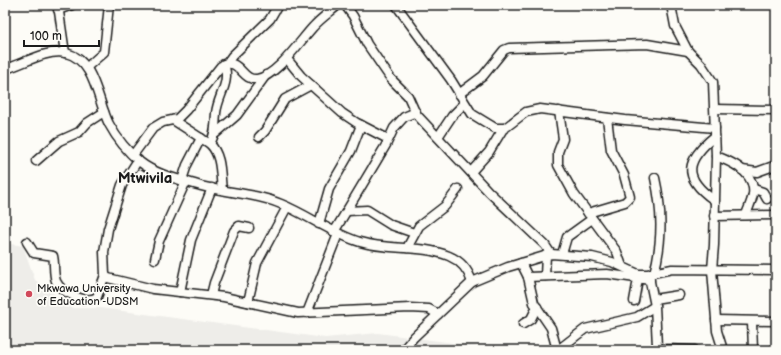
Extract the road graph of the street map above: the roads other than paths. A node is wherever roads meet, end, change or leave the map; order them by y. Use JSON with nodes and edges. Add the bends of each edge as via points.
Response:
{"nodes":[{"id":1,"x":72,"y":5,"type":"edge"},
{"id":2,"x":109,"y":5,"type":"edge"},
{"id":3,"x":278,"y":5,"type":"edge"},
{"id":4,"x":338,"y":5,"type":"edge"},
{"id":5,"x":345,"y":5,"type":"edge"},
{"id":6,"x":396,"y":5,"type":"edge"},
{"id":7,"x":671,"y":5,"type":"edge"},
{"id":8,"x":58,"y":7,"type":"edge"},
{"id":9,"x":688,"y":51,"type":"junction"},
{"id":10,"x":65,"y":53,"type":"junction"},
{"id":11,"x":287,"y":59,"type":"junction"},
{"id":12,"x":225,"y":64,"type":"junction"},
{"id":13,"x":87,"y":67,"type":"junction"},
{"id":14,"x":5,"y":69,"type":"edge"},
{"id":15,"x":267,"y":74,"type":"junction"},
{"id":16,"x":311,"y":85,"type":"junction"},
{"id":17,"x":459,"y":94,"type":"junction"},
{"id":18,"x":464,"y":104,"type":"junction"},
{"id":19,"x":715,"y":110,"type":"junction"},
{"id":20,"x":776,"y":110,"type":"edge"},
{"id":21,"x":559,"y":111,"type":"junction"},
{"id":22,"x":104,"y":112,"type":"junction"},
{"id":23,"x":416,"y":112,"type":"junction"},
{"id":24,"x":607,"y":118,"type":"junction"},
{"id":25,"x":173,"y":120,"type":"junction"},
{"id":26,"x":361,"y":125,"type":"junction"},
{"id":27,"x":715,"y":128,"type":"junction"},
{"id":28,"x":503,"y":129,"type":"junction"},
{"id":29,"x":215,"y":134,"type":"junction"},
{"id":30,"x":715,"y":136,"type":"junction"},
{"id":31,"x":259,"y":137,"type":"dead end"},
{"id":32,"x":438,"y":137,"type":"junction"},
{"id":33,"x":201,"y":138,"type":"junction"},
{"id":34,"x":388,"y":139,"type":"junction"},
{"id":35,"x":210,"y":144,"type":"junction"},
{"id":36,"x":716,"y":156,"type":"junction"},
{"id":37,"x":136,"y":157,"type":"junction"},
{"id":38,"x":36,"y":161,"type":"dead end"},
{"id":39,"x":776,"y":165,"type":"edge"},
{"id":40,"x":742,"y":170,"type":"junction"},
{"id":41,"x":471,"y":172,"type":"junction"},
{"id":42,"x":655,"y":178,"type":"dead end"},
{"id":43,"x":184,"y":180,"type":"junction"},
{"id":44,"x":212,"y":188,"type":"junction"},
{"id":45,"x":458,"y":189,"type":"dead end"},
{"id":46,"x":754,"y":189,"type":"junction"},
{"id":47,"x":222,"y":190,"type":"junction"},
{"id":48,"x":767,"y":199,"type":"dead end"},
{"id":49,"x":714,"y":200,"type":"junction"},
{"id":50,"x":287,"y":207,"type":"junction"},
{"id":51,"x":347,"y":211,"type":"junction"},
{"id":52,"x":746,"y":215,"type":"junction"},
{"id":53,"x":776,"y":215,"type":"edge"},
{"id":54,"x":590,"y":216,"type":"junction"},
{"id":55,"x":714,"y":216,"type":"junction"},
{"id":56,"x":318,"y":224,"type":"junction"},
{"id":57,"x":249,"y":228,"type":"dead end"},
{"id":58,"x":336,"y":233,"type":"junction"},
{"id":59,"x":414,"y":233,"type":"junction"},
{"id":60,"x":27,"y":242,"type":"dead end"},
{"id":61,"x":407,"y":248,"type":"junction"},
{"id":62,"x":562,"y":254,"type":"junction"},
{"id":63,"x":549,"y":255,"type":"junction"},
{"id":64,"x":156,"y":259,"type":"dead end"},
{"id":65,"x":521,"y":263,"type":"junction"},
{"id":66,"x":622,"y":266,"type":"junction"},
{"id":67,"x":712,"y":270,"type":"junction"},
{"id":68,"x":776,"y":270,"type":"edge"},
{"id":69,"x":105,"y":275,"type":"junction"},
{"id":70,"x":545,"y":276,"type":"junction"},
{"id":71,"x":651,"y":276,"type":"junction"},
{"id":72,"x":528,"y":277,"type":"junction"},
{"id":73,"x":638,"y":279,"type":"junction"},
{"id":74,"x":472,"y":282,"type":"junction"},
{"id":75,"x":180,"y":292,"type":"junction"},
{"id":76,"x":211,"y":295,"type":"junction"},
{"id":77,"x":679,"y":295,"type":"dead end"},
{"id":78,"x":634,"y":301,"type":"dead end"},
{"id":79,"x":248,"y":302,"type":"junction"},
{"id":80,"x":654,"y":303,"type":"junction"},
{"id":81,"x":537,"y":307,"type":"junction"},
{"id":82,"x":307,"y":313,"type":"junction"},
{"id":83,"x":438,"y":314,"type":"junction"},
{"id":84,"x":716,"y":320,"type":"junction"},
{"id":85,"x":776,"y":321,"type":"edge"},
{"id":86,"x":752,"y":322,"type":"junction"},
{"id":87,"x":523,"y":324,"type":"dead end"},
{"id":88,"x":658,"y":349,"type":"edge"},
{"id":89,"x":403,"y":350,"type":"edge"},
{"id":90,"x":557,"y":350,"type":"edge"},
{"id":91,"x":674,"y":350,"type":"edge"},
{"id":92,"x":685,"y":350,"type":"edge"},
{"id":93,"x":695,"y":350,"type":"edge"},
{"id":94,"x":723,"y":350,"type":"edge"},
{"id":95,"x":753,"y":350,"type":"edge"}],
"edges":[{"from":1,"to":8,"type":"street"},
{"from":2,"to":13,"type":"street","via":[[104,52]]},
{"from":3,"to":12,"type":"street","via":[[270,19]]},
{"from":4,"to":11,"type":"street","via":[[314,26]]},
{"from":5,"to":23,"type":"street","via":[[366,44],[391,79],[408,96]]},
{"from":6,"to":17,"type":"street"},
{"from":7,"to":9,"type":"street","via":[[675,26]]},
{"from":8,"to":10,"type":"street"},
{"from":9,"to":17,"type":"street","via":[[647,44],[509,48],[504,50],[483,76]]},
{"from":9,"to":19,"type":"street","via":[[713,82]]},
{"from":10,"to":13,"type":"street","via":[[79,58]]},
{"from":10,"to":14,"type":"street","via":[[46,54]]},
{"from":11,"to":15,"type":"street"},
{"from":11,"to":16,"type":"street"},
{"from":12,"to":15,"type":"street","via":[[234,64],[254,79]]},
{"from":12,"to":25,"type":"street","via":[[186,110]]},
{"from":12,"to":29,"type":"street","via":[[226,81],[216,112]]},
{"from":13,"to":22,"type":"street"},
{"from":15,"to":29,"type":"street","via":[[240,111]]},
{"from":16,"to":26,"type":"street","via":[[342,113]]},
{"from":16,"to":31,"type":"street","via":[[285,99]]},
{"from":17,"to":18,"type":"street"},
{"from":18,"to":28,"type":"street","via":[[478,118],[495,128]]},
{"from":18,"to":32,"type":"street"},
{"from":19,"to":20,"type":"street"},
{"from":19,"to":27,"type":"street"},
{"from":21,"to":24,"type":"street"},
{"from":21,"to":28,"type":"street","via":[[530,110]]},
{"from":21,"to":54,"type":"street","via":[[563,139],[558,152],[558,165]]},
{"from":22,"to":37,"type":"street","via":[[110,126]]},
{"from":22,"to":38,"type":"street","via":[[87,123],[79,132],[59,141]]},
{"from":23,"to":32,"type":"street"},
{"from":23,"to":34,"type":"street","via":[[399,121]]},
{"from":24,"to":27,"type":"street"},
{"from":24,"to":54,"type":"street","via":[[611,150],[624,175],[630,197],[625,202]]},
{"from":25,"to":33,"type":"street"},
{"from":25,"to":37,"type":"street","via":[[153,128]]},
{"from":26,"to":34,"type":"street"},
{"from":26,"to":56,"type":"street","via":[[351,150],[329,189]]},
{"from":27,"to":30,"type":"street"},
{"from":28,"to":41,"type":"street","via":[[494,145]]},
{"from":29,"to":35,"type":"street"},
{"from":30,"to":36,"type":"street"},
{"from":30,"to":49,"type":"street","via":[[698,153],[692,162],[690,173],[694,182]]},
{"from":32,"to":41,"type":"street"},
{"from":33,"to":35,"type":"street"},
{"from":33,"to":43,"type":"street","via":[[186,165]]},
{"from":34,"to":51,"type":"street"},
{"from":35,"to":47,"type":"street","via":[[215,148],[219,158]]},
{"from":36,"to":40,"type":"street"},
{"from":36,"to":49,"type":"street"},
{"from":37,"to":43,"type":"street","via":[[154,170]]},
{"from":37,"to":69,"type":"street","via":[[122,185],[108,229],[104,252]]},
{"from":39,"to":40,"type":"street","via":[[758,172]]},
{"from":40,"to":46,"type":"street"},
{"from":41,"to":63,"type":"street","via":[[545,245]]},
{"from":42,"to":71,"type":"street","via":[[661,214],[658,260]]},
{"from":43,"to":44,"type":"street"},
{"from":43,"to":64,"type":"street","via":[[159,241]]},
{"from":44,"to":47,"type":"street"},
{"from":44,"to":75,"type":"street","via":[[192,240]]},
{"from":45,"to":59,"type":"street","via":[[445,206]]},
{"from":46,"to":48,"type":"street","via":[[763,192]]},
{"from":46,"to":52,"type":"street"},
{"from":47,"to":50,"type":"street","via":[[255,196]]},
{"from":49,"to":55,"type":"street"},
{"from":50,"to":56,"type":"street"},
{"from":50,"to":79,"type":"street","via":[[257,263]]},
{"from":51,"to":58,"type":"street"},
{"from":51,"to":59,"type":"street","via":[[367,210],[391,225]]},
{"from":52,"to":53,"type":"street"},
{"from":52,"to":55,"type":"street"},
{"from":54,"to":62,"type":"street","via":[[567,237]]},
{"from":54,"to":66,"type":"street","via":[[611,243]]},
{"from":55,"to":67,"type":"street"},
{"from":56,"to":58,"type":"street"},
{"from":57,"to":76,"type":"street","via":[[239,226],[234,231]]},
{"from":58,"to":61,"type":"street","via":[[372,245]]},
{"from":58,"to":82,"type":"street"},
{"from":59,"to":61,"type":"street"},
{"from":60,"to":69,"type":"street","via":[[34,253],[53,256],[55,277],[59,286],[82,298],[91,300],[97,297]]},
{"from":61,"to":74,"type":"street","via":[[433,250],[456,260],[467,270]]},
{"from":62,"to":63,"type":"street"},
{"from":62,"to":66,"type":"street","via":[[592,257]]},
{"from":63,"to":65,"type":"street"},
{"from":63,"to":70,"type":"street"},
{"from":65,"to":72,"type":"street"},
{"from":65,"to":74,"type":"street","via":[[484,275]]},
{"from":66,"to":71,"type":"street","via":[[633,273]]},
{"from":67,"to":68,"type":"street"},
{"from":67,"to":71,"type":"street","via":[[672,269]]},
{"from":67,"to":84,"type":"street"},
{"from":69,"to":75,"type":"street","via":[[118,282]]},
{"from":70,"to":72,"type":"street"},
{"from":70,"to":73,"type":"street","via":[[607,274]]},
{"from":71,"to":73,"type":"street"},
{"from":71,"to":80,"type":"street"},
{"from":72,"to":81,"type":"street"},
{"from":73,"to":78,"type":"street"},
{"from":74,"to":83,"type":"street"},
{"from":75,"to":76,"type":"street"},
{"from":76,"to":79,"type":"street"},
{"from":77,"to":80,"type":"street"},
{"from":79,"to":82,"type":"street","via":[[283,311]]},
{"from":80,"to":88,"type":"street"},
{"from":80,"to":90,"type":"street","via":[[637,317],[585,329]]},
{"from":81,"to":87,"type":"street","via":[[532,319]]},
{"from":81,"to":90,"type":"street","via":[[551,328]]},
{"from":82,"to":83,"type":"street","via":[[410,308],[429,309]]},
{"from":83,"to":89,"type":"street"},
{"from":84,"to":86,"type":"street"},
{"from":84,"to":94,"type":"street"},
{"from":85,"to":86,"type":"street"},
{"from":86,"to":95,"type":"street"},
{"from":88,"to":91,"type":"street"},
{"from":91,"to":92,"type":"street"},
{"from":92,"to":93,"type":"street"}]}
